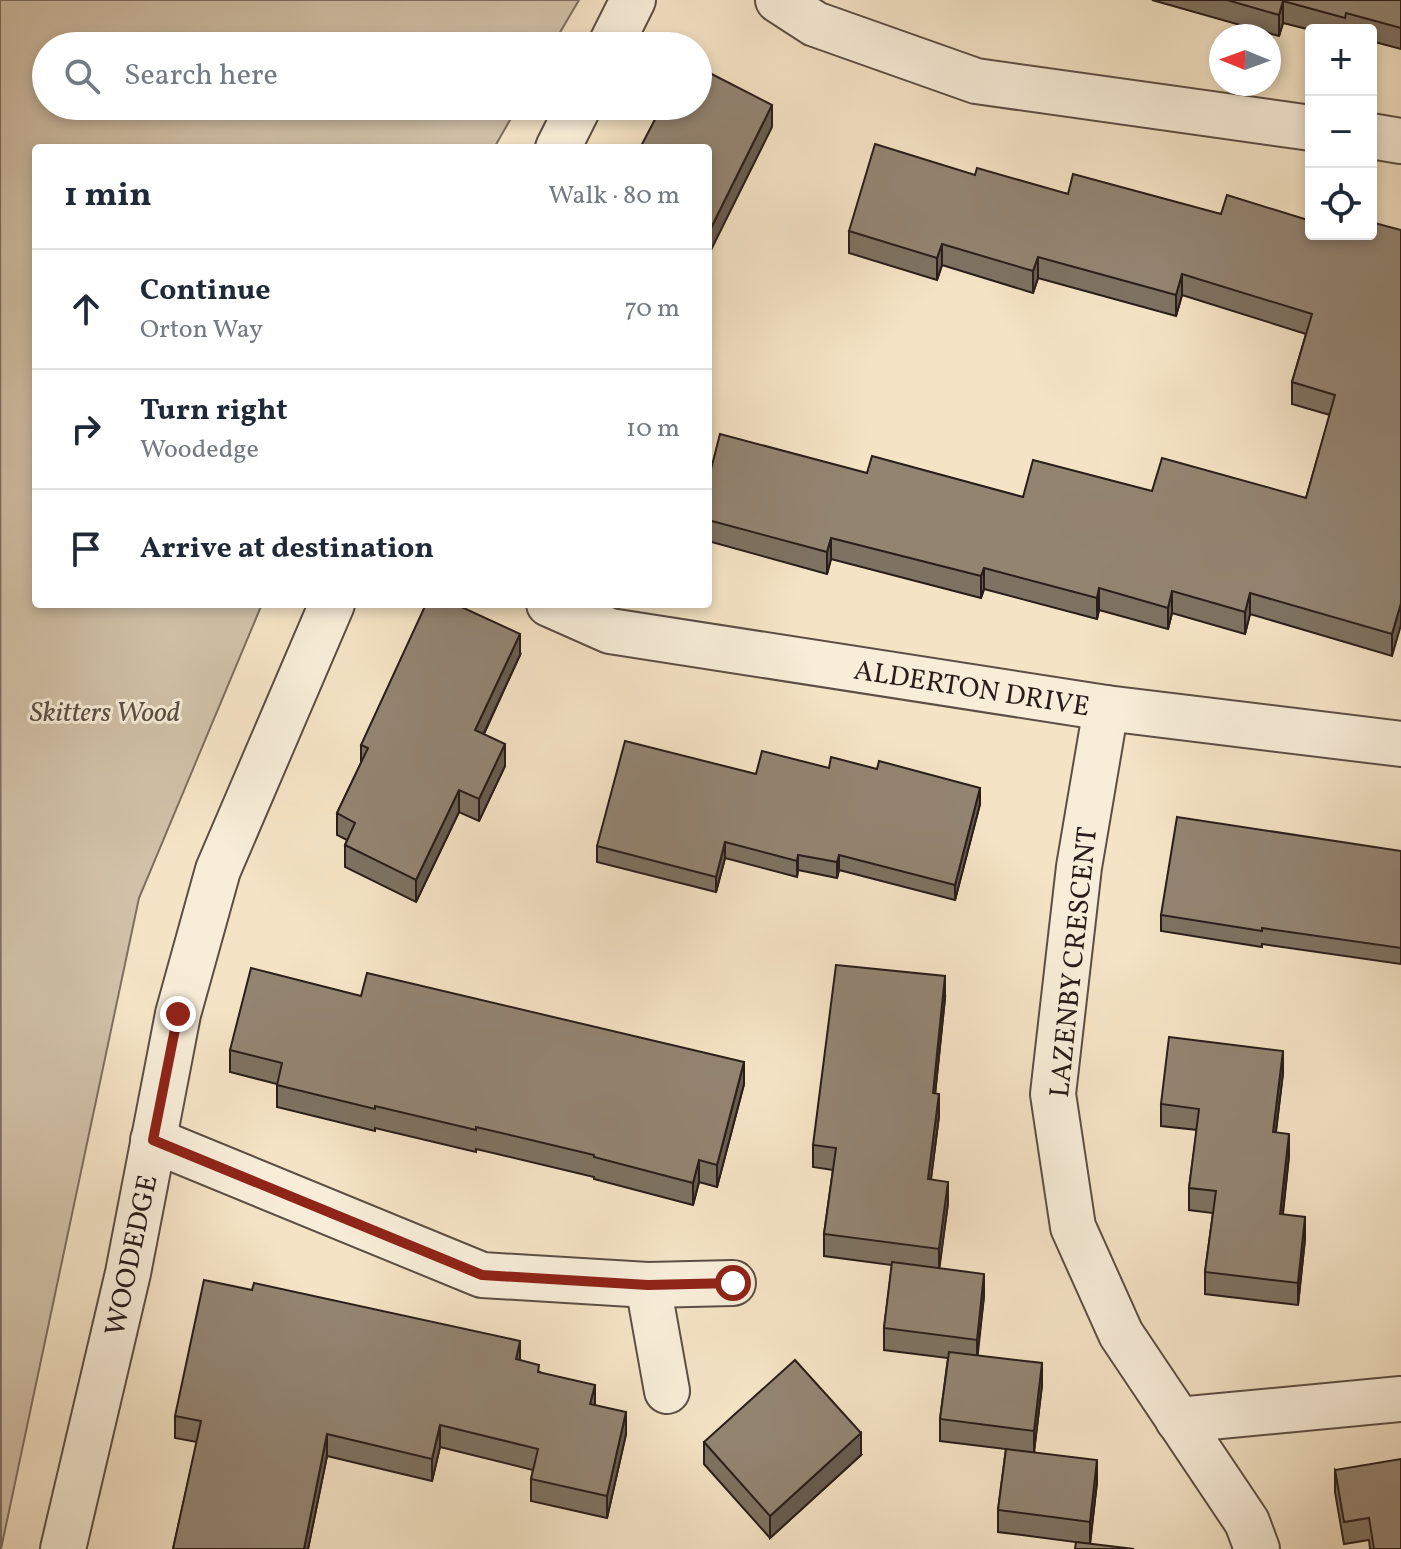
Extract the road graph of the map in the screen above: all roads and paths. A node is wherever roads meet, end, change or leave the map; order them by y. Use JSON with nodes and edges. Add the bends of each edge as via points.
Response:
{"nodes":[{"id":1,"x":633,"y":0,"type":"edge"},
{"id":2,"x":778,"y":0,"type":"edge"},
{"id":3,"x":617,"y":32,"type":"edge"},
{"id":4,"x":572,"y":120,"type":"edge"},
{"id":5,"x":1305,"y":127,"type":"edge"},
{"id":6,"x":1377,"y":137,"type":"edge"},
{"id":7,"x":1401,"y":141,"type":"edge"},
{"id":8,"x":560,"y":144,"type":"edge"},
{"id":9,"x":330,"y":608,"type":"edge"},
{"id":10,"x":558,"y":608,"type":"edge"},
{"id":11,"x":1106,"y":708,"type":"junction"},
{"id":12,"x":1401,"y":744,"type":"edge"},
{"id":13,"x":153,"y":1140,"type":"junction"},
{"id":14,"x":733,"y":1283,"type":"dead end"},
{"id":15,"x":648,"y":1285,"type":"junction"},
{"id":16,"x":667,"y":1391,"type":"dead end"},
{"id":17,"x":1401,"y":1399,"type":"edge"},
{"id":18,"x":1178,"y":1420,"type":"junction"},
{"id":19,"x":63,"y":1549,"type":"edge"},
{"id":20,"x":1257,"y":1549,"type":"edge"}],
"edges":[{"from":1,"to":3,"type":"street"},
{"from":2,"to":5,"type":"street","via":[[815,24],[976,81]]},
{"from":4,"to":8,"type":"street"},
{"from":6,"to":7,"type":"street"},
{"from":9,"to":13,"type":"street","name":"WOODEDGE","via":[[218,870],[178,1014]]},
{"from":10,"to":11,"type":"street","name":"ALDERTON DRIVE","via":[[610,631]]},
{"from":11,"to":12,"type":"street","name":"ALDERTON DRIVE"},
{"from":11,"to":18,"type":"street","name":"LAZENBY CRESCENT","via":[[1079,867],[1053,1094],[1073,1227],[1121,1334]]},
{"from":13,"to":15,"type":"street","via":[[482,1275]]},
{"from":13,"to":19,"type":"street","name":"WOODEDGE","via":[[128,1273]]},
{"from":14,"to":15,"type":"street"},
{"from":15,"to":16,"type":"street"},
{"from":17,"to":18,"type":"street"},
{"from":18,"to":20,"type":"street","name":"LAZENBY CRESCENT","via":[[1247,1522]]}]}
